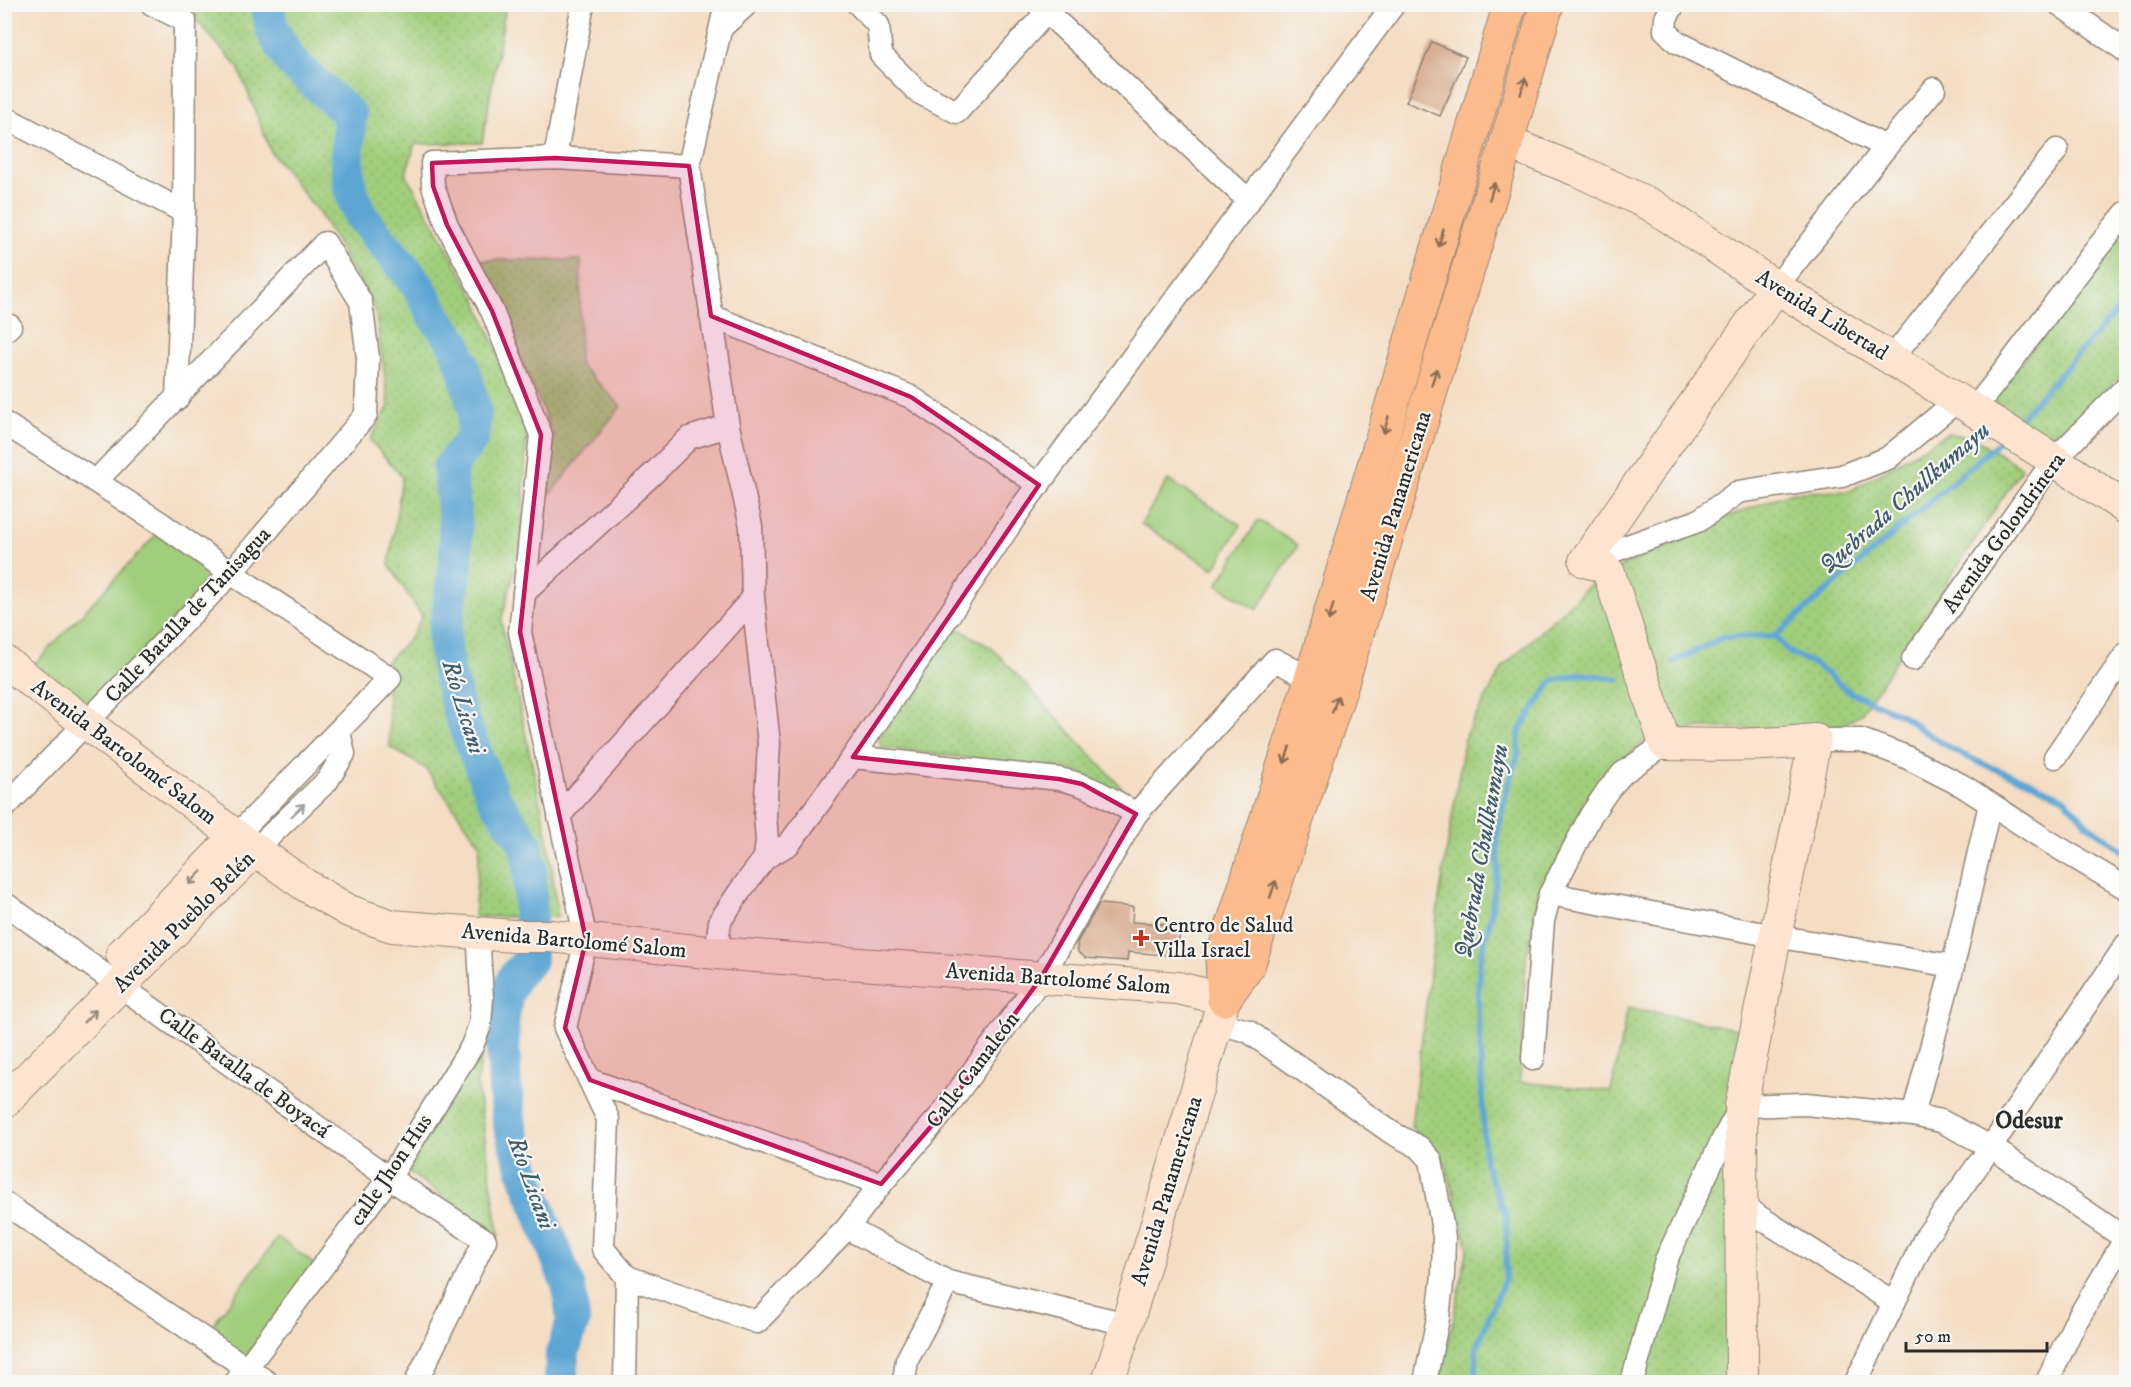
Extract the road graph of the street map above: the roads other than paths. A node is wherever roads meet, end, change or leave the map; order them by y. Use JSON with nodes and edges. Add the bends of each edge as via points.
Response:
{"nodes":[{"id":1,"x":152,"y":4,"type":"edge"},
{"id":2,"x":583,"y":4,"type":"edge"},
{"id":3,"x":726,"y":4,"type":"edge"},
{"id":4,"x":747,"y":4,"type":"edge"},
{"id":5,"x":858,"y":4,"type":"edge"},
{"id":6,"x":1394,"y":4,"type":"edge"},
{"id":7,"x":1510,"y":4,"type":"edge"},
{"id":8,"x":1547,"y":4,"type":"edge"},
{"id":9,"x":1674,"y":4,"type":"edge"},
{"id":10,"x":2059,"y":4,"type":"edge"},
{"id":11,"x":1046,"y":7,"type":"edge"},
{"id":12,"x":721,"y":28,"type":"junction"},
{"id":13,"x":2127,"y":51,"type":"edge"},
{"id":14,"x":1934,"y":89,"type":"dead end"},
{"id":15,"x":4,"y":117,"type":"edge"},
{"id":16,"x":1469,"y":142,"type":"junction"},
{"id":17,"x":1505,"y":147,"type":"junction"},
{"id":18,"x":1886,"y":147,"type":"junction"},
{"id":19,"x":2057,"y":150,"type":"dead end"},
{"id":20,"x":555,"y":158,"type":"junction"},
{"id":21,"x":689,"y":166,"type":"junction"},
{"id":22,"x":1250,"y":201,"type":"junction"},
{"id":23,"x":184,"y":212,"type":"junction"},
{"id":24,"x":2127,"y":213,"type":"edge"},
{"id":25,"x":1776,"y":286,"type":"junction"},
{"id":26,"x":711,"y":316,"type":"junction"},
{"id":27,"x":1891,"y":359,"type":"junction"},
{"id":28,"x":2127,"y":387,"type":"edge"},
{"id":29,"x":177,"y":399,"type":"junction"},
{"id":30,"x":1974,"y":411,"type":"junction"},
{"id":31,"x":4,"y":423,"type":"edge"},
{"id":32,"x":728,"y":426,"type":"junction"},
{"id":33,"x":2044,"y":454,"type":"junction"},
{"id":34,"x":96,"y":481,"type":"junction"},
{"id":35,"x":1039,"y":485,"type":"junction"},
{"id":36,"x":2127,"y":508,"type":"edge"},
{"id":37,"x":1585,"y":561,"type":"junction"},
{"id":38,"x":231,"y":573,"type":"junction"},
{"id":39,"x":524,"y":592,"type":"junction"},
{"id":40,"x":753,"y":598,"type":"junction"},
{"id":41,"x":2127,"y":654,"type":"edge"},
{"id":42,"x":1913,"y":659,"type":"dead end"},
{"id":43,"x":4,"y":662,"type":"edge"},
{"id":44,"x":1311,"y":679,"type":"junction"},
{"id":45,"x":86,"y":723,"type":"junction"},
{"id":46,"x":1815,"y":740,"type":"junction"},
{"id":47,"x":1665,"y":744,"type":"junction"},
{"id":48,"x":853,"y":756,"type":"junction"},
{"id":49,"x":2055,"y":756,"type":"dead end"},
{"id":50,"x":1990,"y":804,"type":"junction"},
{"id":51,"x":4,"y":808,"type":"edge"},
{"id":52,"x":1136,"y":814,"type":"junction"},
{"id":53,"x":559,"y":816,"type":"junction"},
{"id":54,"x":246,"y":843,"type":"junction"},
{"id":55,"x":765,"y":858,"type":"junction"},
{"id":56,"x":2127,"y":888,"type":"edge"},
{"id":57,"x":1550,"y":894,"type":"junction"},
{"id":58,"x":4,"y":903,"type":"edge"},
{"id":59,"x":478,"y":932,"type":"junction"},
{"id":60,"x":1775,"y":936,"type":"junction"},
{"id":61,"x":586,"y":940,"type":"junction"},
{"id":62,"x":2127,"y":945,"type":"edge"},
{"id":63,"x":716,"y":953,"type":"junction"},
{"id":64,"x":1953,"y":966,"type":"junction"},
{"id":65,"x":1041,"y":978,"type":"junction"},
{"id":66,"x":112,"y":979,"type":"junction"},
{"id":67,"x":1221,"y":1011,"type":"junction"},
{"id":68,"x":1533,"y":1059,"type":"dead end"},
{"id":69,"x":4,"y":1075,"type":"edge"},
{"id":70,"x":590,"y":1080,"type":"junction"},
{"id":71,"x":4,"y":1102,"type":"edge"},
{"id":72,"x":1741,"y":1106,"type":"junction"},
{"id":73,"x":1913,"y":1115,"type":"junction"},
{"id":74,"x":1991,"y":1147,"type":"junction"},
{"id":75,"x":389,"y":1178,"type":"junction"},
{"id":76,"x":881,"y":1184,"type":"junction"},
{"id":77,"x":4,"y":1203,"type":"edge"},
{"id":78,"x":1742,"y":1206,"type":"junction"},
{"id":79,"x":847,"y":1228,"type":"junction"},
{"id":80,"x":2126,"y":1239,"type":"edge"},
{"id":81,"x":627,"y":1277,"type":"junction"},
{"id":82,"x":948,"y":1282,"type":"junction"},
{"id":83,"x":1893,"y":1302,"type":"junction"},
{"id":84,"x":1127,"y":1324,"type":"junction"},
{"id":85,"x":241,"y":1375,"type":"edge"},
{"id":86,"x":267,"y":1383,"type":"edge"},
{"id":87,"x":416,"y":1383,"type":"edge"},
{"id":88,"x":625,"y":1383,"type":"edge"},
{"id":89,"x":904,"y":1383,"type":"edge"},
{"id":90,"x":1108,"y":1383,"type":"edge"},
{"id":91,"x":1425,"y":1383,"type":"edge"},
{"id":92,"x":1632,"y":1383,"type":"edge"},
{"id":93,"x":1742,"y":1383,"type":"edge"},
{"id":94,"x":1856,"y":1383,"type":"edge"},
{"id":95,"x":2047,"y":1383,"type":"edge"}],
"edges":[{"from":1,"to":23,"type":"street","via":[[185,21]]},
{"from":2,"to":20,"type":"street"},
{"from":3,"to":12,"type":"street"},
{"from":4,"to":12,"type":"street"},
{"from":5,"to":11,"type":"street","via":[[878,25],[881,55],[918,92],[957,112]]},
{"from":6,"to":22,"type":"street"},
{"from":7,"to":16,"type":"main road","name":"Avenida Panamericana"},
{"from":17,"to":8,"type":"main road","name":"Avenida Panamericana","one_way":true},
{"from":9,"to":18,"type":"street","via":[[1665,30],[1677,42]]},
{"from":10,"to":13,"type":"street"},
{"from":11,"to":22,"type":"street"},
{"from":12,"to":21,"type":"street"},
{"from":14,"to":18,"type":"street"},
{"from":15,"to":23,"type":"street"},
{"from":16,"to":17,"type":"street","name":"Avenida Libertad"},
{"from":16,"to":44,"type":"main road","name":"Avenida Panamericana","one_way":true},
{"from":17,"to":25,"type":"street","name":"Avenida Libertad","via":[[1579,171],[1651,206]]},
{"from":67,"to":17,"type":"main road","name":"Avenida Panamericana","one_way":true,"via":[[1248,966],[1338,696]]},
{"from":18,"to":25,"type":"street"},
{"from":19,"to":27,"type":"street"},
{"from":20,"to":21,"type":"street"},
{"from":20,"to":39,"type":"street","via":[[432,163],[433,186],[447,225],[492,310],[541,435]]},
{"from":21,"to":26,"type":"street"},
{"from":22,"to":35,"type":"street"},
{"from":23,"to":29,"type":"street"},
{"from":24,"to":30,"type":"street"},
{"from":25,"to":27,"type":"street","name":"Avenida Libertad"},
{"from":25,"to":37,"type":"street"},
{"from":26,"to":32,"type":"street"},
{"from":26,"to":35,"type":"street","via":[[911,397]]},
{"from":27,"to":30,"type":"street","name":"Avenida Libertad"},
{"from":28,"to":33,"type":"street","name":"Avenida Golondrinera"},
{"from":29,"to":34,"type":"street"},
{"from":29,"to":38,"type":"street","name":"Calle Batalla de Tanisagua","via":[[325,243],[360,302],[368,358],[366,416]]},
{"from":30,"to":33,"type":"street","name":"Avenida Libertad"},
{"from":30,"to":37,"type":"street","via":[[1888,458],[1842,476],[1738,492],[1698,521]]},
{"from":31,"to":34,"type":"street"},
{"from":32,"to":39,"type":"street","via":[[689,438]]},
{"from":32,"to":40,"type":"street","via":[[752,526]]},
{"from":33,"to":36,"type":"street","name":"Avenida Libertad"},
{"from":33,"to":42,"type":"street","name":"Avenida Golondrinera"},
{"from":34,"to":38,"type":"street"},
{"from":35,"to":48,"type":"street"},
{"from":37,"to":47,"type":"street","via":[[1610,573]]},
{"from":38,"to":45,"type":"street","name":"Calle Batalla de Tanisagua"},
{"from":38,"to":54,"type":"street","name":"Avenida Pueblo Belén","via":[[390,678],[339,732],[344,754],[327,782]]},
{"from":39,"to":53,"type":"street","via":[[520,632]]},
{"from":40,"to":53,"type":"street"},
{"from":40,"to":55,"type":"street","via":[[769,744]]},
{"from":41,"to":49,"type":"street"},
{"from":43,"to":45,"type":"street","name":"Avenida Bartolomé Salom"},
{"from":44,"to":52,"type":"street","name":"Calle Camaleón","via":[[1275,660]]},
{"from":44,"to":67,"type":"main road","name":"Avenida Panamericana","one_way":true,"via":[[1222,959]]},
{"from":45,"to":51,"type":"street","name":"Calle Batalla de Tanisagua"},
{"from":45,"to":54,"type":"street","name":"Avenida Bartolomé Salom"},
{"from":46,"to":47,"type":"street","via":[[1731,746]]},
{"from":46,"to":50,"type":"street","via":[[1861,740],[1904,756]]},
{"from":46,"to":60,"type":"street"},
{"from":47,"to":57,"type":"street","via":[[1623,773],[1608,790]]},
{"from":48,"to":52,"type":"street","via":[[1059,779],[1082,784]]},
{"from":48,"to":55,"type":"street","via":[[789,844]]},
{"from":50,"to":56,"type":"street"},
{"from":50,"to":64,"type":"street"},
{"from":52,"to":65,"type":"street","name":"Calle Camaleón"},
{"from":53,"to":61,"type":"street"},
{"from":54,"to":59,"type":"street","name":"Avenida Bartolomé Salom","via":[[349,911],[392,926]]},
{"from":54,"to":66,"type":"street","name":"Avenida Pueblo Belén"},
{"from":55,"to":63,"type":"street","via":[[720,921]]},
{"from":57,"to":60,"type":"street"},
{"from":57,"to":68,"type":"street","via":[[1543,921]]},
{"from":58,"to":66,"type":"street","name":"Calle Batalla de Boyacá"},
{"from":59,"to":61,"type":"street","name":"Avenida Bartolomé Salom"},
{"from":59,"to":75,"type":"street","name":"calle Jhon Hus","via":[[480,1025],[472,1046]]},
{"from":60,"to":64,"type":"street"},
{"from":60,"to":72,"type":"street"},
{"from":61,"to":63,"type":"street","name":"Avenida Bartolomé Salom"},
{"from":61,"to":70,"type":"street","via":[[565,1028]]},
{"from":62,"to":74,"type":"street"},
{"from":63,"to":65,"type":"street","name":"Avenida Bartolomé Salom"},
{"from":64,"to":73,"type":"street"},
{"from":65,"to":67,"type":"street","name":"Avenida Bartolomé Salom","via":[[1178,988]]},
{"from":65,"to":76,"type":"street","name":"Calle Camaleón","via":[[940,1115]]},
{"from":66,"to":69,"type":"street","name":"Avenida Pueblo Belén"},
{"from":71,"to":66,"type":"street","name":"Avenida Pueblo Belén","one_way":true},
{"from":66,"to":75,"type":"street","name":"Calle Batalla de Boyacá"},
{"from":67,"to":84,"type":"street","name":"Avenida Panamericana"},
{"from":67,"to":91,"type":"street","via":[[1392,1133],[1419,1147],[1431,1161],[1444,1237],[1443,1275]]},
{"from":70,"to":76,"type":"street"},
{"from":70,"to":81,"type":"street","via":[[608,1119],[603,1249]]},
{"from":72,"to":73,"type":"street","via":[[1806,1104]]},
{"from":72,"to":78,"type":"street"},
{"from":72,"to":92,"type":"street","via":[[1666,1260]]},
{"from":73,"to":74,"type":"street","via":[[1941,1121]]},
{"from":74,"to":80,"type":"street"},
{"from":74,"to":83,"type":"street","via":[[1925,1238]]},
{"from":75,"to":85,"type":"street","name":"calle Jhon Hus"},
{"from":75,"to":87,"type":"street","name":"Calle Batalla de Boyacá","via":[[485,1240]]},
{"from":76,"to":79,"type":"street","name":"Calle Camaleón"},
{"from":77,"to":85,"type":"street"},
{"from":78,"to":83,"type":"street"},
{"from":78,"to":93,"type":"street"},
{"from":79,"to":81,"type":"street","name":"Calle Camaleón","via":[[757,1322]]},
{"from":79,"to":82,"type":"street"},
{"from":80,"to":95,"type":"street","via":[[2074,1325]]},
{"from":81,"to":88,"type":"street"},
{"from":82,"to":84,"type":"street"},
{"from":82,"to":89,"type":"street","via":[[907,1360]]},
{"from":83,"to":94,"type":"street"},
{"from":84,"to":90,"type":"street","name":"Avenida Panamericana"},
{"from":85,"to":86,"type":"street"}]}
